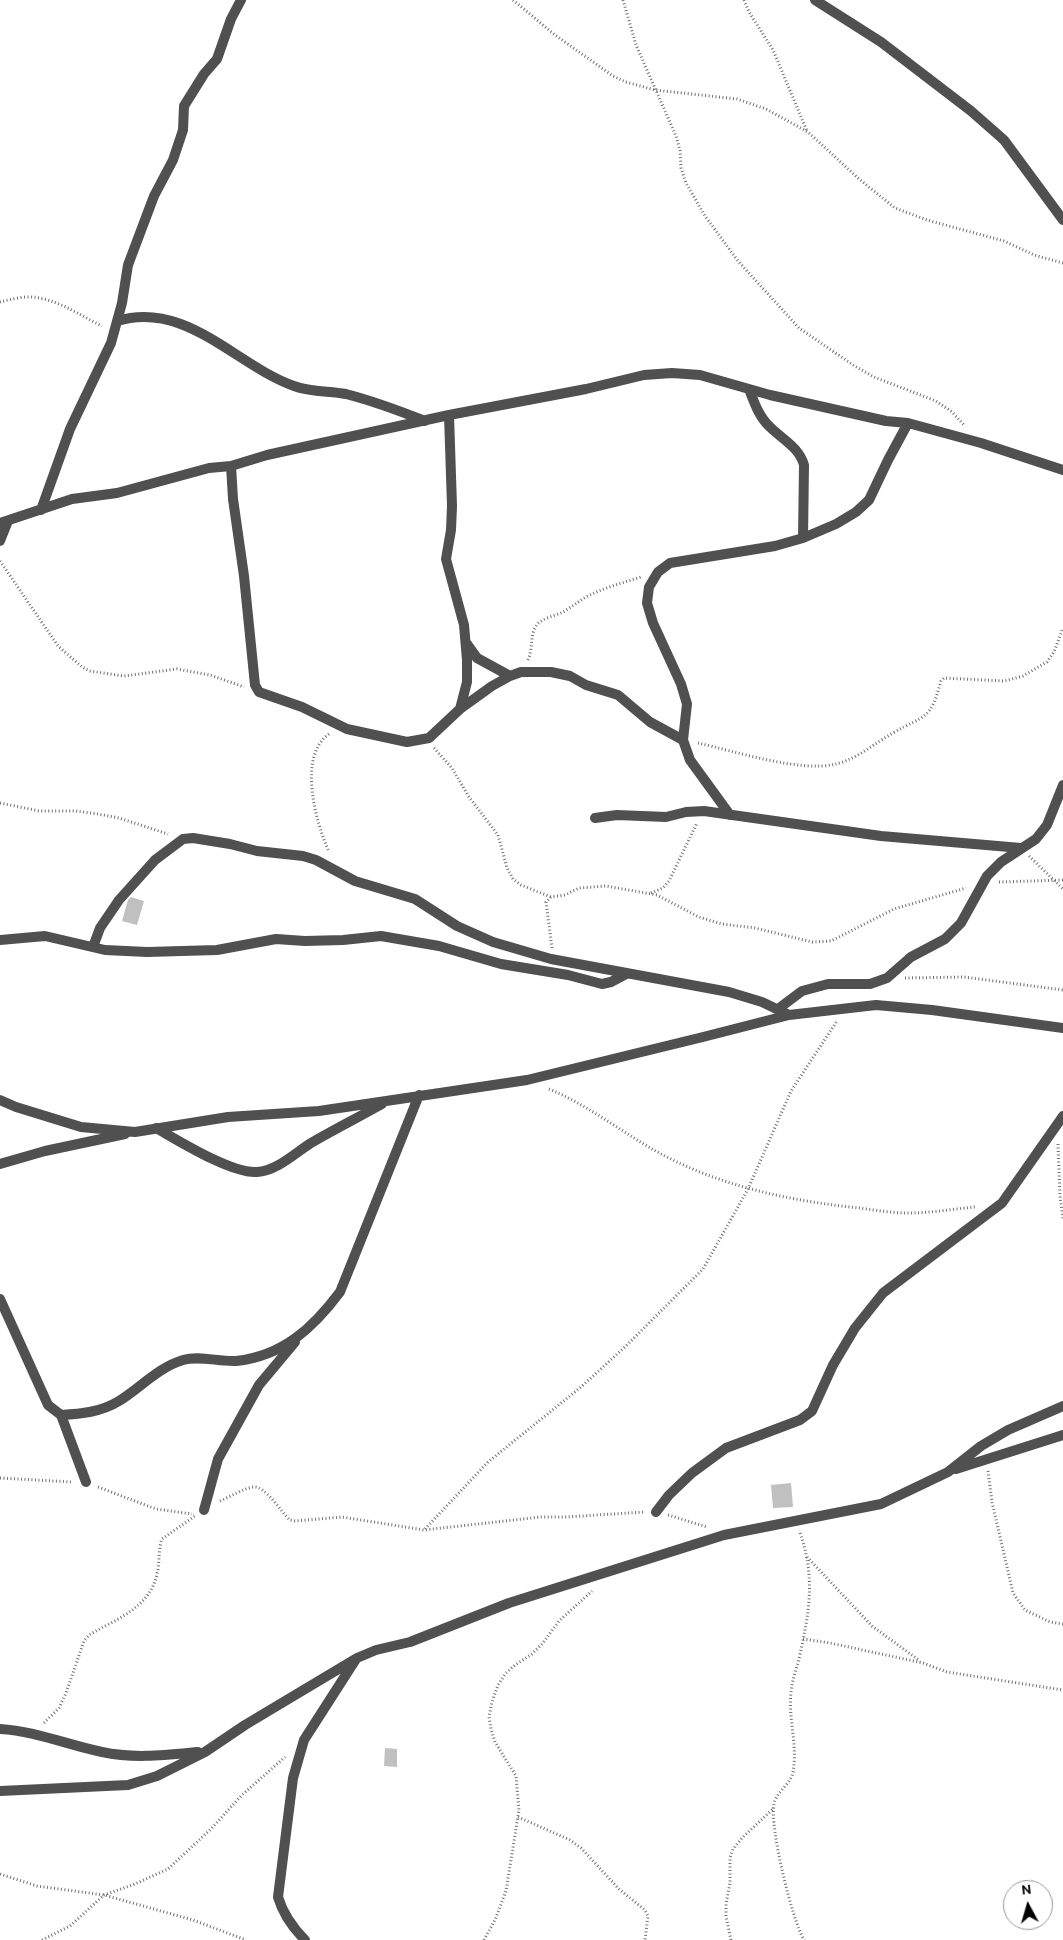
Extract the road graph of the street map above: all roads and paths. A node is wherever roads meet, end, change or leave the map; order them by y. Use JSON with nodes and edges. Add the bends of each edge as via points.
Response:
{"nodes":[{"id":1,"x":241,"y":0,"type":"edge"},
{"id":2,"x":512,"y":0,"type":"edge"},
{"id":3,"x":623,"y":0,"type":"edge"},
{"id":4,"x":744,"y":0,"type":"edge"},
{"id":5,"x":815,"y":0,"type":"edge"},
{"id":6,"x":655,"y":90,"type":"junction"},
{"id":7,"x":808,"y":132,"type":"junction"},
{"id":8,"x":1063,"y":220,"type":"edge"},
{"id":9,"x":1063,"y":263,"type":"edge"},
{"id":10,"x":0,"y":302,"type":"edge"},
{"id":11,"x":116,"y":326,"type":"junction"},
{"id":12,"x":748,"y":389,"type":"junction"},
{"id":13,"x":449,"y":415,"type":"junction"},
{"id":14,"x":425,"y":421,"type":"junction"},
{"id":15,"x":908,"y":423,"type":"junction"},
{"id":16,"x":981,"y":443,"type":"junction"},
{"id":17,"x":231,"y":466,"type":"junction"},
{"id":18,"x":1063,"y":470,"type":"edge"},
{"id":19,"x":41,"y":510,"type":"junction"},
{"id":20,"x":4,"y":522,"type":"edge"},
{"id":21,"x":803,"y":538,"type":"junction"},
{"id":22,"x":0,"y":541,"type":"edge"},
{"id":23,"x":0,"y":561,"type":"edge"},
{"id":24,"x":658,"y":572,"type":"junction"},
{"id":25,"x":1063,"y":628,"type":"edge"},
{"id":26,"x":466,"y":643,"type":"junction"},
{"id":27,"x":521,"y":672,"type":"junction"},
{"id":28,"x":510,"y":676,"type":"junction"},
{"id":29,"x":259,"y":692,"type":"junction"},
{"id":30,"x":460,"y":709,"type":"junction"},
{"id":31,"x":340,"y":726,"type":"junction"},
{"id":32,"x":424,"y":739,"type":"junction"},
{"id":33,"x":683,"y":740,"type":"junction"},
{"id":34,"x":1063,"y":785,"type":"edge"},
{"id":35,"x":0,"y":803,"type":"edge"},
{"id":36,"x":704,"y":811,"type":"junction"},
{"id":37,"x":730,"y":815,"type":"junction"},
{"id":38,"x":595,"y":818,"type":"dead end"},
{"id":39,"x":183,"y":839,"type":"junction"},
{"id":40,"x":1021,"y":848,"type":"junction"},
{"id":41,"x":340,"y":873,"type":"junction"},
{"id":42,"x":1054,"y":880,"type":"junction"},
{"id":43,"x":1063,"y":880,"type":"edge"},
{"id":44,"x":984,"y":882,"type":"junction"},
{"id":45,"x":1063,"y":889,"type":"edge"},
{"id":46,"x":651,"y":894,"type":"junction"},
{"id":47,"x":551,"y":897,"type":"junction"},
{"id":48,"x":0,"y":940,"type":"edge"},
{"id":49,"x":93,"y":947,"type":"junction"},
{"id":50,"x":551,"y":959,"type":"junction"},
{"id":51,"x":626,"y":974,"type":"junction"},
{"id":52,"x":887,"y":978,"type":"junction"},
{"id":53,"x":1063,"y":990,"type":"edge"},
{"id":54,"x":778,"y":1009,"type":"junction"},
{"id":55,"x":845,"y":1009,"type":"junction"},
{"id":56,"x":789,"y":1015,"type":"junction"},
{"id":57,"x":1063,"y":1028,"type":"edge"},
{"id":58,"x":527,"y":1080,"type":"junction"},
{"id":59,"x":419,"y":1095,"type":"junction"},
{"id":60,"x":0,"y":1100,"type":"edge"},
{"id":61,"x":390,"y":1100,"type":"junction"},
{"id":62,"x":1060,"y":1119,"type":"edge"},
{"id":63,"x":156,"y":1128,"type":"junction"},
{"id":64,"x":135,"y":1132,"type":"junction"},
{"id":65,"x":0,"y":1164,"type":"edge"},
{"id":66,"x":748,"y":1189,"type":"junction"},
{"id":67,"x":1002,"y":1203,"type":"junction"},
{"id":68,"x":1063,"y":1218,"type":"edge"},
{"id":69,"x":0,"y":1299,"type":"edge"},
{"id":70,"x":301,"y":1335,"type":"junction"},
{"id":71,"x":1063,"y":1406,"type":"edge"},
{"id":72,"x":60,"y":1415,"type":"junction"},
{"id":73,"x":1063,"y":1435,"type":"edge"},
{"id":74,"x":987,"y":1458,"type":"junction"},
{"id":75,"x":948,"y":1472,"type":"junction"},
{"id":76,"x":0,"y":1478,"type":"edge"},
{"id":77,"x":86,"y":1482,"type":"junction"},
{"id":78,"x":204,"y":1510,"type":"junction"},
{"id":79,"x":656,"y":1512,"type":"junction"},
{"id":80,"x":796,"y":1520,"type":"junction"},
{"id":81,"x":424,"y":1530,"type":"junction"},
{"id":82,"x":724,"y":1534,"type":"junction"},
{"id":83,"x":807,"y":1557,"type":"junction"},
{"id":84,"x":595,"y":1589,"type":"dead end"},
{"id":85,"x":1063,"y":1624,"type":"edge"},
{"id":86,"x":803,"y":1640,"type":"junction"},
{"id":87,"x":357,"y":1658,"type":"junction"},
{"id":88,"x":923,"y":1663,"type":"junction"},
{"id":89,"x":1063,"y":1690,"type":"edge"},
{"id":90,"x":2,"y":1731,"type":"edge"},
{"id":91,"x":34,"y":1734,"type":"junction"},
{"id":92,"x":304,"y":1740,"type":"junction"},
{"id":93,"x":205,"y":1752,"type":"junction"},
{"id":94,"x":0,"y":1791,"type":"edge"},
{"id":95,"x":773,"y":1808,"type":"junction"},
{"id":96,"x":518,"y":1817,"type":"junction"},
{"id":97,"x":0,"y":1874,"type":"edge"},
{"id":98,"x":104,"y":1895,"type":"junction"},
{"id":99,"x":42,"y":1940,"type":"edge"},
{"id":100,"x":246,"y":1940,"type":"edge"},
{"id":101,"x":305,"y":1940,"type":"edge"},
{"id":102,"x":484,"y":1940,"type":"edge"},
{"id":103,"x":645,"y":1940,"type":"edge"},
{"id":104,"x":730,"y":1940,"type":"edge"},
{"id":105,"x":804,"y":1940,"type":"edge"}],
"edges":[{"from":1,"to":11,"type":"street","via":[[217,59],[184,106],[183,130],[173,160],[154,196],[128,265]]},
{"from":2,"to":6,"type":"path","via":[[601,69],[626,82]]},
{"from":3,"to":6,"type":"path","via":[[636,45]]},
{"from":4,"to":7,"type":"path","via":[[773,50]]},
{"from":5,"to":8,"type":"street","via":[[882,42],[971,110],[1004,140]]},
{"from":6,"to":7,"type":"path","via":[[737,100],[766,109]]},
{"from":6,"to":16,"type":"path","via":[[676,136],[686,183],[705,216],[738,261],[799,328],[874,377],[936,401],[952,412]]},
{"from":7,"to":9,"type":"path","via":[[895,208],[1004,241],[1034,255]]},
{"from":10,"to":11,"type":"path","via":[[38,297],[91,320]]},
{"from":11,"to":14,"type":"street","via":[[130,317],[173,321],[203,334],[294,387],[348,395]]},
{"from":11,"to":19,"type":"street","via":[[70,429]]},
{"from":12,"to":13,"type":"street","via":[[700,375],[644,375]]},
{"from":12,"to":15,"type":"street","via":[[886,421]]},
{"from":12,"to":21,"type":"street","via":[[758,412],[769,426],[802,456]]},
{"from":13,"to":14,"type":"street"},
{"from":13,"to":26,"type":"street","via":[[452,506],[446,559]]},
{"from":14,"to":17,"type":"street","via":[[267,455]]},
{"from":15,"to":16,"type":"street"},
{"from":15,"to":21,"type":"street","via":[[869,500],[836,524]]},
{"from":16,"to":18,"type":"street"},
{"from":17,"to":19,"type":"street","via":[[209,468],[117,493],[72,499]]},
{"from":17,"to":29,"type":"street","via":[[255,685]]},
{"from":19,"to":20,"type":"street"},
{"from":20,"to":22,"type":"street"},
{"from":21,"to":24,"type":"street","via":[[775,546],[670,563]]},
{"from":23,"to":29,"type":"path","via":[[58,646],[82,667],[124,676],[164,669],[194,671]]},
{"from":24,"to":27,"type":"path","via":[[586,597],[540,622]]},
{"from":24,"to":33,"type":"street","via":[[649,587],[647,603],[687,704]]},
{"from":25,"to":33,"type":"path","via":[[1047,662],[1023,676],[1004,681],[944,678],[932,709],[925,717],[836,764],[801,766]]},
{"from":26,"to":28,"type":"street","via":[[477,658]]},
{"from":26,"to":30,"type":"street","via":[[467,682]]},
{"from":27,"to":28,"type":"street"},
{"from":27,"to":33,"type":"street","via":[[551,672],[607,690],[618,695],[650,722]]},
{"from":28,"to":30,"type":"street"},
{"from":29,"to":31,"type":"street","via":[[302,707]]},
{"from":30,"to":32,"type":"street","via":[[439,730]]},
{"from":31,"to":32,"type":"street","via":[[393,740]]},
{"from":31,"to":41,"type":"path","via":[[321,740],[312,762],[311,777],[323,838]]},
{"from":32,"to":47,"type":"path","via":[[440,754],[498,835],[513,879]]},
{"from":33,"to":37,"type":"street","via":[[690,760]]},
{"from":34,"to":40,"type":"street","via":[[1047,825],[1036,839]]},
{"from":35,"to":39,"type":"path","via":[[39,812],[76,811],[119,818]]},
{"from":36,"to":37,"type":"street"},
{"from":36,"to":38,"type":"street","via":[[666,818]]},
{"from":36,"to":46,"type":"path","via":[[669,881]]},
{"from":37,"to":40,"type":"street","via":[[881,836]]},
{"from":39,"to":41,"type":"street","via":[[303,856]]},
{"from":39,"to":49,"type":"street","via":[[155,860],[120,900],[100,928]]},
{"from":40,"to":42,"type":"path"},
{"from":40,"to":44,"type":"street","via":[[1001,862]]},
{"from":41,"to":50,"type":"street","via":[[414,900],[457,926],[493,942]]},
{"from":42,"to":43,"type":"path"},
{"from":42,"to":44,"type":"path"},
{"from":42,"to":45,"type":"path"},
{"from":44,"to":46,"type":"path","via":[[894,909],[831,941],[812,942],[755,928],[722,924],[699,917]]},
{"from":44,"to":52,"type":"street","via":[[961,923],[945,939],[911,957]]},
{"from":46,"to":47,"type":"path","via":[[593,886]]},
{"from":47,"to":50,"type":"path","via":[[546,902]]},
{"from":48,"to":49,"type":"street","via":[[45,936]]},
{"from":49,"to":51,"type":"street","via":[[146,952],[217,950],[276,939],[343,940],[382,936],[602,984]]},
{"from":50,"to":51,"type":"street"},
{"from":51,"to":54,"type":"street","via":[[729,992]]},
{"from":52,"to":53,"type":"path","via":[[964,976]]},
{"from":52,"to":54,"type":"street","via":[[870,984],[828,984],[802,990]]},
{"from":54,"to":56,"type":"street"},
{"from":55,"to":56,"type":"street"},
{"from":55,"to":57,"type":"street","via":[[876,1005]]},
{"from":55,"to":66,"type":"path","via":[[791,1091]]},
{"from":56,"to":58,"type":"street"},
{"from":58,"to":59,"type":"street"},
{"from":58,"to":66,"type":"path","via":[[565,1096],[663,1154]]},
{"from":59,"to":61,"type":"street"},
{"from":59,"to":70,"type":"street","via":[[340,1292]]},
{"from":60,"to":64,"type":"street","via":[[81,1127]]},
{"from":61,"to":63,"type":"street"},
{"from":61,"to":63,"type":"street","via":[[276,1166],[258,1172],[233,1167]]},
{"from":62,"to":67,"type":"street"},
{"from":62,"to":68,"type":"path"},
{"from":63,"to":64,"type":"street"},
{"from":64,"to":65,"type":"street"},
{"from":66,"to":67,"type":"path","via":[[814,1204],[906,1213]]},
{"from":66,"to":81,"type":"path","via":[[703,1269],[581,1387],[488,1462]]},
{"from":67,"to":79,"type":"street","via":[[883,1293],[855,1328],[812,1411],[800,1420],[726,1448],[692,1473]]},
{"from":69,"to":72,"type":"street","via":[[48,1405]]},
{"from":70,"to":72,"type":"street","via":[[268,1354],[235,1361],[183,1360],[118,1402],[90,1413]]},
{"from":70,"to":78,"type":"street","via":[[254,1393],[218,1459]]},
{"from":71,"to":75,"type":"street","via":[[1008,1430]]},
{"from":72,"to":77,"type":"street"},
{"from":73,"to":74,"type":"street"},
{"from":74,"to":75,"type":"street"},
{"from":74,"to":85,"type":"path","via":[[992,1502],[1013,1593],[1026,1610],[1050,1622]]},
{"from":75,"to":80,"type":"street","via":[[881,1504]]},
{"from":76,"to":77,"type":"path"},
{"from":77,"to":78,"type":"path","via":[[156,1509],[192,1514]]},
{"from":78,"to":81,"type":"path","via":[[253,1487],[261,1488],[290,1520],[342,1517]]},
{"from":78,"to":91,"type":"path","via":[[162,1539],[157,1576],[144,1601],[134,1611],[89,1635],[84,1641],[59,1708]]},
{"from":79,"to":81,"type":"path","via":[[541,1517]]},
{"from":79,"to":82,"type":"path","via":[[703,1524]]},
{"from":80,"to":82,"type":"street"},
{"from":80,"to":83,"type":"path"},
{"from":82,"to":87,"type":"street","via":[[509,1603],[410,1642]]},
{"from":83,"to":86,"type":"path","via":[[809,1606]]},
{"from":83,"to":88,"type":"path","via":[[872,1626]]},
{"from":84,"to":96,"type":"path","via":[[559,1621],[532,1654],[506,1673],[492,1702],[490,1730],[516,1776]]},
{"from":86,"to":88,"type":"path"},
{"from":86,"to":95,"type":"path","via":[[791,1690],[793,1774]]},
{"from":87,"to":92,"type":"street"},
{"from":87,"to":93,"type":"street"},
{"from":88,"to":89,"type":"path","via":[[947,1672]]},
{"from":90,"to":91,"type":"street"},
{"from":91,"to":93,"type":"street","via":[[130,1756]]},
{"from":92,"to":98,"type":"path","via":[[242,1795],[211,1830],[168,1869]]},
{"from":92,"to":101,"type":"street","via":[[293,1778],[278,1897],[281,1908]]},
{"from":93,"to":94,"type":"street","via":[[157,1776],[128,1785]]},
{"from":95,"to":104,"type":"path","via":[[742,1838],[730,1858],[726,1904]]},
{"from":95,"to":105,"type":"path","via":[[792,1914]]},
{"from":96,"to":102,"type":"path","via":[[506,1891],[496,1920]]},
{"from":96,"to":103,"type":"path","via":[[581,1848],[619,1890],[645,1910],[648,1916]]},
{"from":97,"to":98,"type":"path","via":[[37,1886]]},
{"from":98,"to":99,"type":"path","via":[[70,1926]]},
{"from":98,"to":100,"type":"path","via":[[193,1920]]}]}
